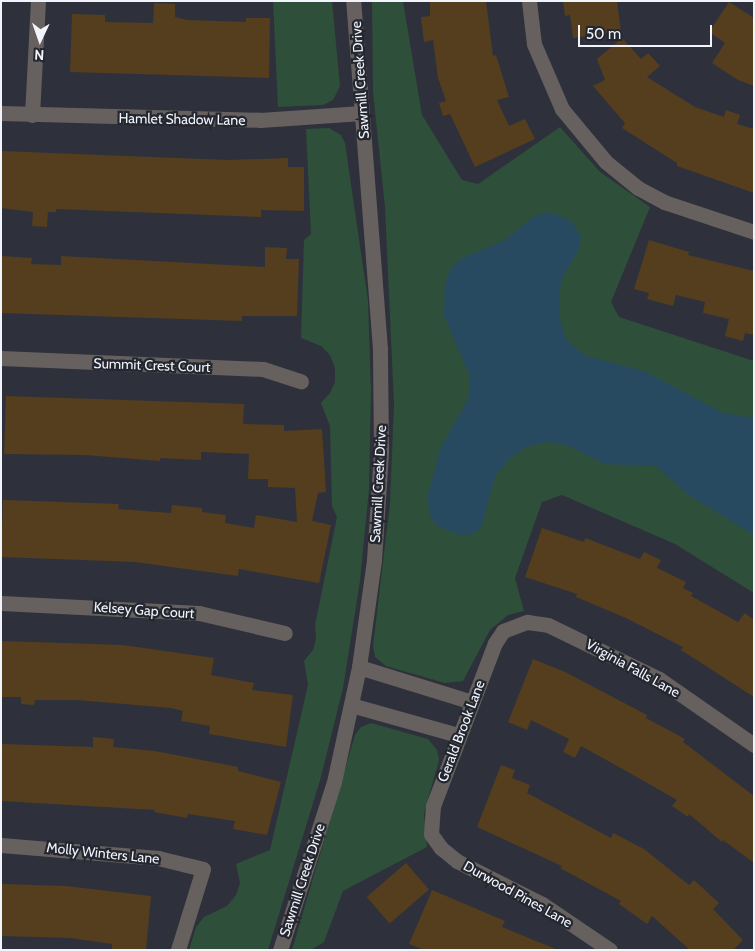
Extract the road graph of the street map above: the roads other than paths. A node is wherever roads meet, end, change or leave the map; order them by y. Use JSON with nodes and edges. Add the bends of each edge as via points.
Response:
{"nodes":[{"id":1,"x":38,"y":1,"type":"edge"},
{"id":2,"x":529,"y":1,"type":"edge"},
{"id":3,"x":355,"y":3,"type":"edge"},
{"id":4,"x":1,"y":113,"type":"edge"},
{"id":5,"x":362,"y":113,"type":"junction"},
{"id":6,"x":32,"y":115,"type":"junction"},
{"id":7,"x":754,"y":232,"type":"edge"},
{"id":8,"x":1,"y":358,"type":"edge"},
{"id":9,"x":301,"y":381,"type":"dead end"},
{"id":10,"x":1,"y":603,"type":"edge"},
{"id":11,"x":503,"y":631,"type":"joint"},
{"id":12,"x":285,"y":633,"type":"dead end"},
{"id":13,"x":359,"y":667,"type":"junction"},
{"id":14,"x":472,"y":702,"type":"junction"},
{"id":15,"x":351,"y":705,"type":"junction"},
{"id":16,"x":458,"y":735,"type":"junction"},
{"id":17,"x":754,"y":744,"type":"edge"},
{"id":18,"x":431,"y":834,"type":"joint"},
{"id":19,"x":1,"y":845,"type":"edge"},
{"id":20,"x":178,"y":950,"type":"edge"},
{"id":21,"x":280,"y":950,"type":"edge"},
{"id":22,"x":610,"y":950,"type":"edge"}],
"edges":[{"from":1,"to":6,"type":"street"},
{"from":2,"to":7,"type":"street","via":[[534,44],[562,109],[606,162],[638,188],[664,202]]},
{"from":3,"to":5,"type":"street","name":"Sawmill Creek Drive"},
{"from":4,"to":6,"type":"street","name":"Hamlet Shadow Lane"},
{"from":5,"to":6,"type":"street","name":"Hamlet Shadow Lane","via":[[260,120]]},
{"from":5,"to":13,"type":"street","name":"Sawmill Creek Drive","via":[[380,349],[381,451],[374,560]]},
{"from":8,"to":9,"type":"street","name":"Summit Crest Court","via":[[263,369]]},
{"from":10,"to":12,"type":"street","name":"Kelsey Gap Court","via":[[199,613]]},
{"from":11,"to":14,"type":"street","name":"Gerald Brook Lane","via":[[495,643]]},
{"from":11,"to":17,"type":"street","name":"Virginia Falls Lane","via":[[526,622],[548,625],[575,637],[659,679]]},
{"from":13,"to":14,"type":"street"},
{"from":13,"to":15,"type":"street","name":"Sawmill Creek Drive"},
{"from":14,"to":16,"type":"street","name":"Gerald Brook Lane"},
{"from":15,"to":16,"type":"street"},
{"from":15,"to":21,"type":"street","name":"Sawmill Creek Drive","via":[[334,782]]},
{"from":16,"to":18,"type":"street","name":"Gerald Brook Lane","via":[[433,806]]},
{"from":18,"to":22,"type":"street","name":"Durwood Pines Lane","via":[[441,848],[457,861],[542,904]]},
{"from":19,"to":20,"type":"street","name":"Molly Winters Lane","via":[[158,858],[203,869]]}]}
